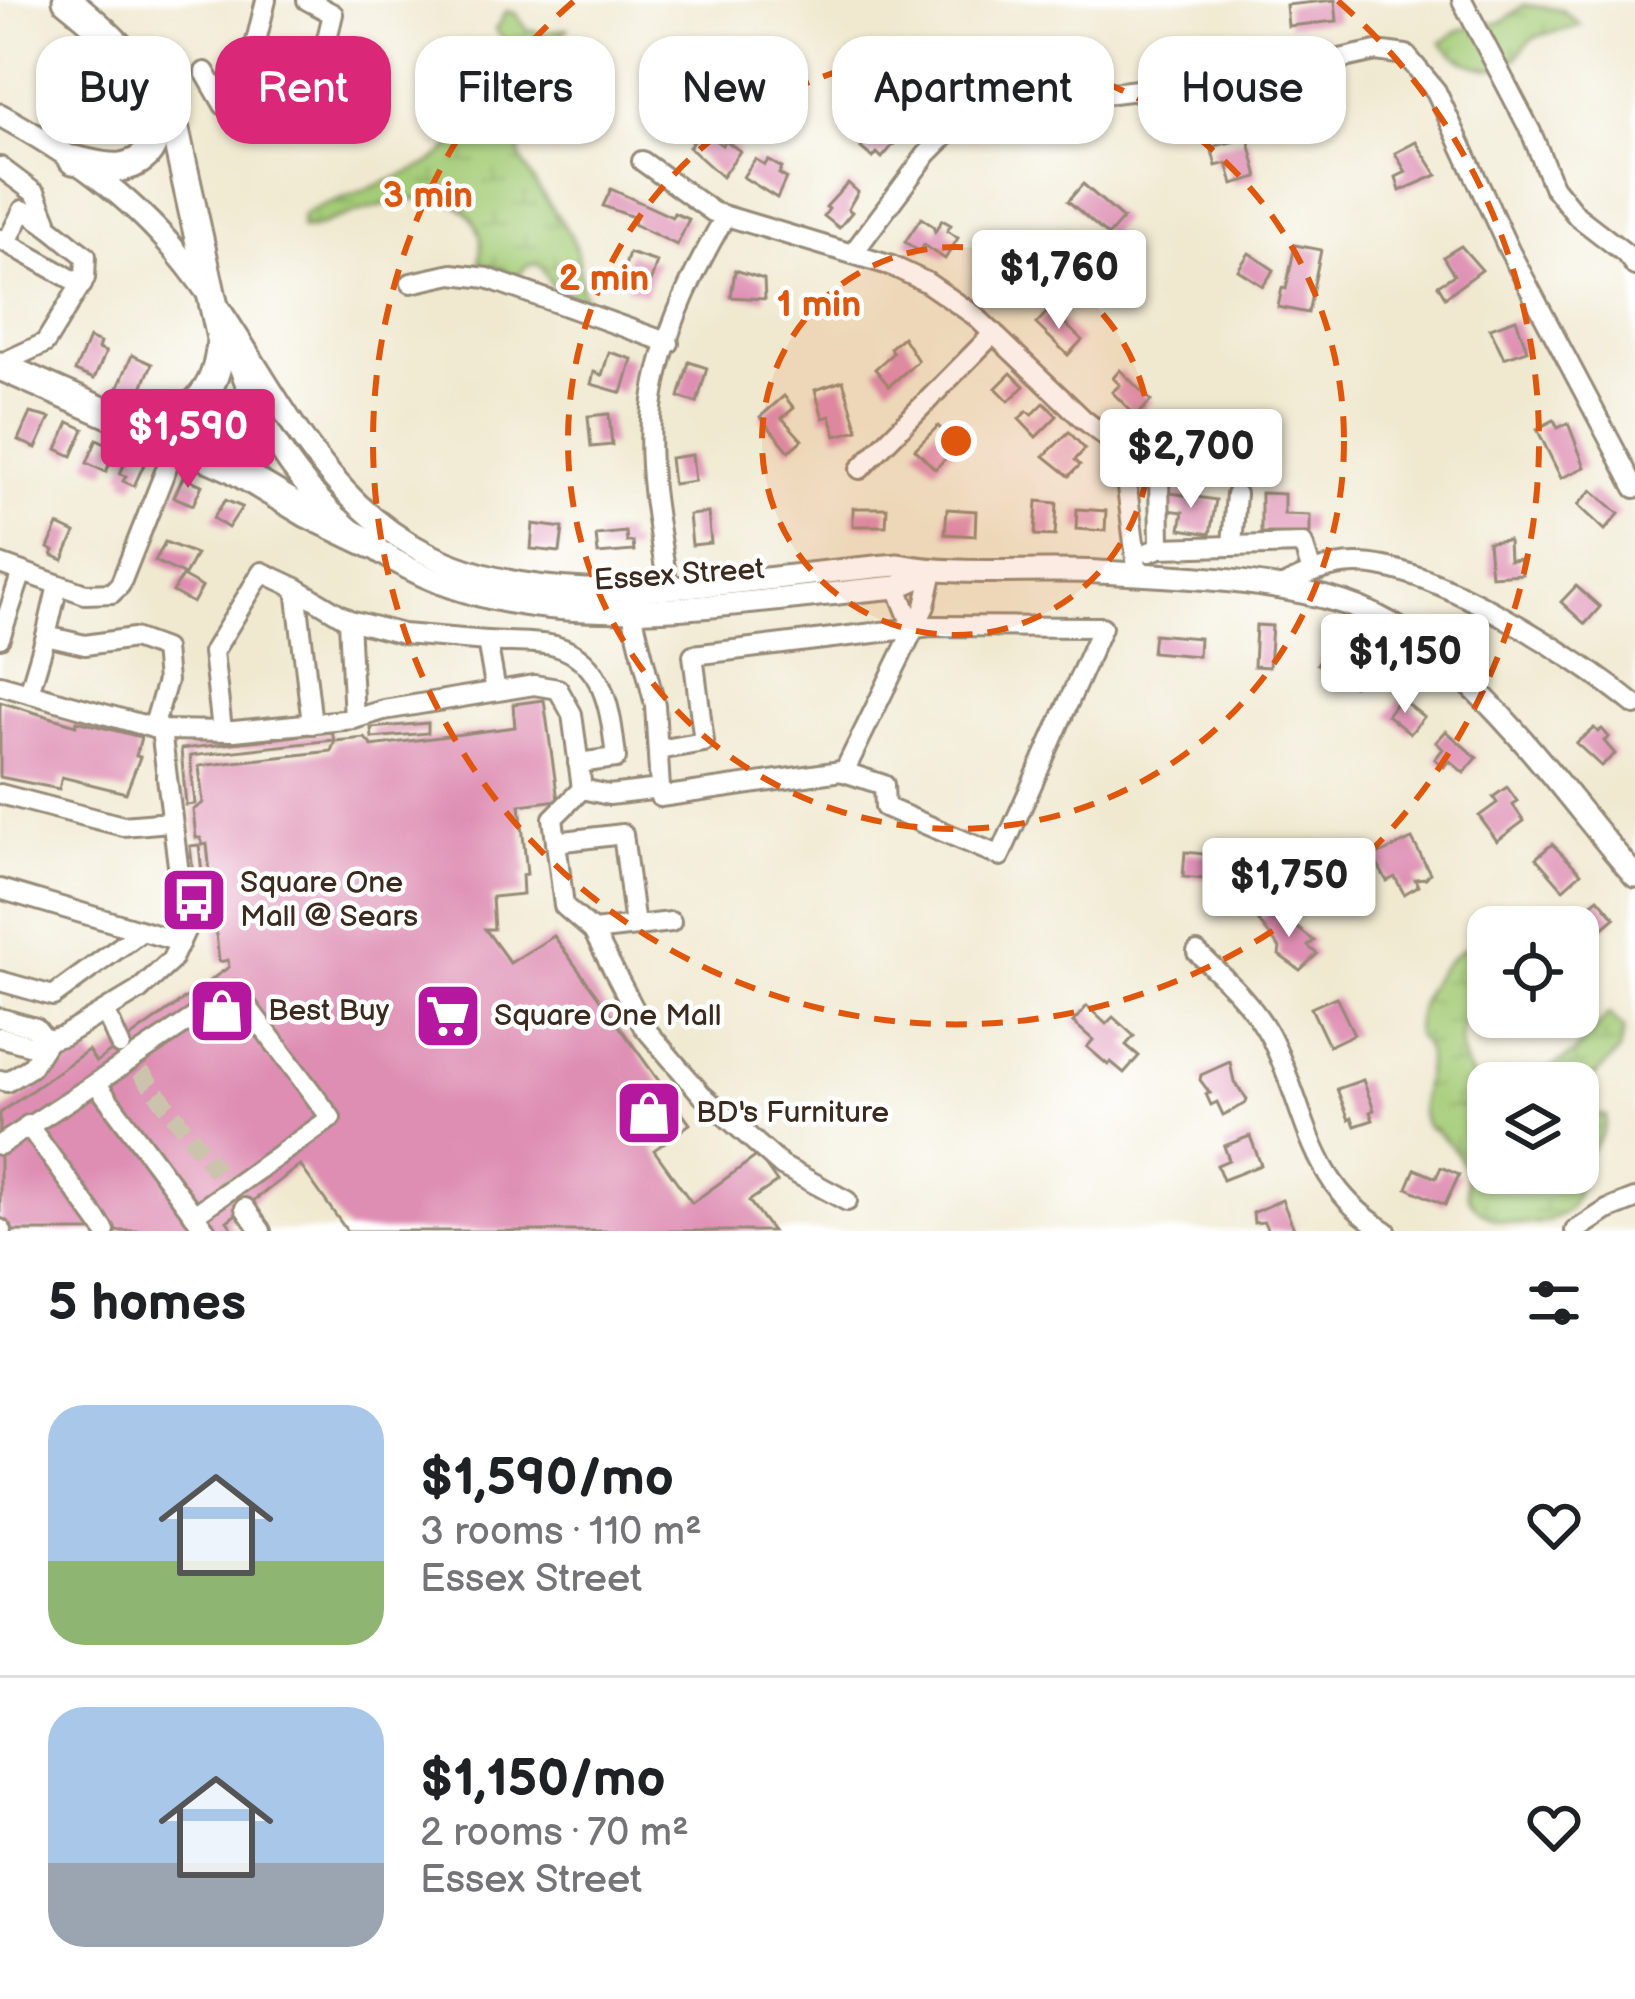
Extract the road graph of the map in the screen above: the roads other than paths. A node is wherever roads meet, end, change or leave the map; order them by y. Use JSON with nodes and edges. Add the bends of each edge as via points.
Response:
{"nodes":[{"id":1,"x":51,"y":0,"type":"edge"},
{"id":2,"x":67,"y":0,"type":"edge"},
{"id":3,"x":266,"y":0,"type":"edge"},
{"id":4,"x":307,"y":0,"type":"edge"},
{"id":5,"x":1462,"y":0,"type":"edge"},
{"id":6,"x":257,"y":36,"type":"edge"},
{"id":7,"x":328,"y":36,"type":"edge"},
{"id":8,"x":205,"y":72,"type":"dead end"},
{"id":9,"x":215,"y":89,"type":"edge"},
{"id":10,"x":0,"y":115,"type":"edge"},
{"id":11,"x":73,"y":160,"type":"junction"},
{"id":12,"x":642,"y":161,"type":"dead end"},
{"id":13,"x":0,"y":167,"type":"edge"},
{"id":14,"x":725,"y":218,"type":"junction"},
{"id":15,"x":46,"y":221,"type":"junction"},
{"id":16,"x":3,"y":241,"type":"edge"},
{"id":17,"x":853,"y":253,"type":"junction"},
{"id":18,"x":1635,"y":266,"type":"edge"},
{"id":19,"x":411,"y":283,"type":"dead end"},
{"id":20,"x":82,"y":285,"type":"junction"},
{"id":21,"x":215,"y":303,"type":"junction"},
{"id":22,"x":994,"y":333,"type":"junction"},
{"id":23,"x":668,"y":343,"type":"junction"},
{"id":24,"x":0,"y":365,"type":"edge"},
{"id":25,"x":133,"y":424,"type":"junction"},
{"id":26,"x":176,"y":444,"type":"junction"},
{"id":27,"x":1159,"y":468,"type":"junction"},
{"id":28,"x":860,"y":469,"type":"dead end"},
{"id":29,"x":1204,"y":471,"type":"dead end"},
{"id":30,"x":1126,"y":480,"type":"junction"},
{"id":31,"x":1635,"y":488,"type":"edge"},
{"id":32,"x":1236,"y":494,"type":"dead end"},
{"id":33,"x":373,"y":544,"type":"junction"},
{"id":34,"x":1232,"y":545,"type":"junction"},
{"id":35,"x":1260,"y":545,"type":"junction"},
{"id":36,"x":1160,"y":548,"type":"junction"},
{"id":37,"x":0,"y":564,"type":"edge"},
{"id":38,"x":1137,"y":566,"type":"junction"},
{"id":39,"x":22,"y":572,"type":"junction"},
{"id":40,"x":934,"y":572,"type":"junction"},
{"id":41,"x":1312,"y":572,"type":"junction"},
{"id":42,"x":58,"y":584,"type":"junction"},
{"id":43,"x":668,"y":586,"type":"junction"},
{"id":44,"x":897,"y":587,"type":"junction"},
{"id":45,"x":1268,"y":587,"type":"junction"},
{"id":46,"x":296,"y":588,"type":"junction"},
{"id":47,"x":626,"y":590,"type":"junction"},
{"id":48,"x":632,"y":612,"type":"junction"},
{"id":49,"x":350,"y":620,"type":"junction"},
{"id":50,"x":913,"y":628,"type":"junction"},
{"id":51,"x":46,"y":636,"type":"junction"},
{"id":52,"x":0,"y":638,"type":"edge"},
{"id":53,"x":487,"y":640,"type":"junction"},
{"id":54,"x":0,"y":685,"type":"edge"},
{"id":55,"x":496,"y":691,"type":"junction"},
{"id":56,"x":29,"y":693,"type":"junction"},
{"id":57,"x":1635,"y":705,"type":"edge"},
{"id":58,"x":354,"y":719,"type":"junction"},
{"id":59,"x":312,"y":724,"type":"junction"},
{"id":60,"x":157,"y":729,"type":"junction"},
{"id":61,"x":222,"y":730,"type":"junction"},
{"id":62,"x":658,"y":750,"type":"junction"},
{"id":63,"x":578,"y":763,"type":"junction"},
{"id":64,"x":844,"y":772,"type":"junction"},
{"id":65,"x":581,"y":789,"type":"junction"},
{"id":66,"x":0,"y":794,"type":"edge"},
{"id":67,"x":660,"y":797,"type":"dead end"},
{"id":68,"x":170,"y":822,"type":"junction"},
{"id":69,"x":556,"y":842,"type":"junction"},
{"id":70,"x":1635,"y":876,"type":"edge"},
{"id":71,"x":0,"y":889,"type":"edge"},
{"id":72,"x":671,"y":922,"type":"dead end"},
{"id":73,"x":635,"y":926,"type":"junction"},
{"id":74,"x":142,"y":931,"type":"junction"},
{"id":75,"x":592,"y":931,"type":"junction"},
{"id":76,"x":180,"y":942,"type":"junction"},
{"id":77,"x":1197,"y":952,"type":"dead end"},
{"id":78,"x":0,"y":981,"type":"edge"},
{"id":79,"x":106,"y":1013,"type":"junction"},
{"id":80,"x":0,"y":1018,"type":"edge"},
{"id":81,"x":0,"y":1037,"type":"edge"},
{"id":82,"x":47,"y":1042,"type":"junction"},
{"id":83,"x":120,"y":1045,"type":"tunnel mouth"},
{"id":84,"x":0,"y":1080,"type":"edge"},
{"id":85,"x":96,"y":1083,"type":"junction"},
{"id":86,"x":28,"y":1125,"type":"junction"},
{"id":87,"x":0,"y":1145,"type":"edge"},
{"id":88,"x":1635,"y":1199,"type":"edge"},
{"id":89,"x":847,"y":1201,"type":"dead end"},
{"id":90,"x":245,"y":1208,"type":"tunnel mouth"},
{"id":91,"x":200,"y":1223,"type":"edge"},
{"id":92,"x":105,"y":1231,"type":"edge"},
{"id":93,"x":261,"y":1231,"type":"edge"},
{"id":94,"x":1386,"y":1231,"type":"edge"},
{"id":95,"x":1575,"y":1231,"type":"edge"}],
"edges":[{"from":1,"to":11,"type":"highway","via":[[138,77],[158,118],[153,146],[134,164]]},
{"from":2,"to":21,"type":"highway","via":[[144,70],[165,106]]},
{"from":3,"to":6,"type":"street"},
{"from":4,"to":7,"type":"street","via":[[333,14]]},
{"from":5,"to":18,"type":"street","via":[[1553,186]]},
{"from":8,"to":9,"type":"street"},
{"from":10,"to":11,"type":"main road","name":"Essex Street"},
{"from":11,"to":21,"type":"main road","name":"Essex Street","via":[[149,222]]},
{"from":12,"to":14,"type":"street"},
{"from":13,"to":15,"type":"street","via":[[36,194]]},
{"from":14,"to":17,"type":"street"},
{"from":14,"to":23,"type":"street"},
{"from":15,"to":16,"type":"street","via":[[23,209]]},
{"from":15,"to":20,"type":"street","via":[[86,256]]},
{"from":16,"to":20,"type":"street"},
{"from":17,"to":22,"type":"street","via":[[926,282]]},
{"from":17,"to":31,"type":"street","via":[[938,142],[975,116],[1376,51],[1406,55],[1436,91]]},
{"from":19,"to":23,"type":"street","via":[[452,274],[487,278]]},
{"from":20,"to":24,"type":"street","via":[[45,344]]},
{"from":21,"to":25,"type":"highway","via":[[220,356],[208,389],[185,412]]},
{"from":21,"to":33,"type":"main road","name":"Essex Street","via":[[270,434],[319,498]]},
{"from":21,"to":47,"type":"main road","name":"Essex Street","via":[[322,469],[363,512],[488,577]]},
{"from":22,"to":28,"type":"street"},
{"from":22,"to":30,"type":"street","via":[[1114,443]]},
{"from":23,"to":43,"type":"street","via":[[651,415]]},
{"from":24,"to":25,"type":"highway"},
{"from":25,"to":26,"type":"highway"},
{"from":26,"to":33,"type":"highway"},
{"from":26,"to":42,"type":"street","via":[[120,585],[100,596]]},
{"from":27,"to":29,"type":"street"},
{"from":27,"to":30,"type":"street"},
{"from":27,"to":36,"type":"street"},
{"from":30,"to":38,"type":"street"},
{"from":32,"to":34,"type":"street"},
{"from":33,"to":48,"type":"main road","name":"Essex Street","via":[[431,578],[497,602]]},
{"from":34,"to":35,"type":"street"},
{"from":34,"to":36,"type":"street"},
{"from":35,"to":41,"type":"street","via":[[1303,544]]},
{"from":35,"to":45,"type":"street"},
{"from":36,"to":38,"type":"street"},
{"from":37,"to":39,"type":"street"},
{"from":38,"to":40,"type":"main road","name":"Essex Street"},
{"from":38,"to":45,"type":"main road","name":"Essex Street"},
{"from":39,"to":42,"type":"street"},
{"from":39,"to":52,"type":"street"},
{"from":40,"to":43,"type":"main road","name":"Essex Street","via":[[898,565]]},
{"from":40,"to":44,"type":"main road","name":"Essex Street"},
{"from":40,"to":50,"type":"street"},
{"from":41,"to":45,"type":"street"},
{"from":41,"to":57,"type":"street","via":[[1377,565],[1425,581],[1551,645]]},
{"from":42,"to":51,"type":"street"},
{"from":43,"to":47,"type":"main road","name":"Essex Street"},
{"from":44,"to":48,"type":"main road","name":"Essex Street"},
{"from":44,"to":50,"type":"street"},
{"from":45,"to":70,"type":"main road","name":"Essex Street","via":[[1345,604],[1433,651]]},
{"from":46,"to":49,"type":"street"},
{"from":46,"to":59,"type":"street"},
{"from":46,"to":61,"type":"street","via":[[262,572],[212,652]]},
{"from":47,"to":48,"type":"street"},
{"from":48,"to":62,"type":"street"},
{"from":49,"to":53,"type":"street","via":[[403,634]]},
{"from":49,"to":58,"type":"street"},
{"from":50,"to":62,"type":"street","via":[[693,655],[704,742]]},
{"from":50,"to":64,"type":"street"},
{"from":50,"to":64,"type":"street","via":[[1102,628],[1000,856],[885,807],[884,785]]},
{"from":51,"to":56,"type":"street"},
{"from":51,"to":60,"type":"street","via":[[85,645],[134,638],[164,649]]},
{"from":53,"to":55,"type":"street"},
{"from":53,"to":63,"type":"street","via":[[556,646],[592,667],[610,706],[616,758]]},
{"from":54,"to":56,"type":"street"},
{"from":55,"to":58,"type":"street"},
{"from":55,"to":63,"type":"street","via":[[558,689],[572,714]]},
{"from":56,"to":60,"type":"street"},
{"from":58,"to":59,"type":"street"},
{"from":59,"to":61,"type":"street"},
{"from":60,"to":61,"type":"street"},
{"from":60,"to":68,"type":"street"},
{"from":62,"to":65,"type":"street","via":[[660,789]]},
{"from":63,"to":65,"type":"street"},
{"from":64,"to":67,"type":"street"},
{"from":65,"to":69,"type":"street","via":[[554,818]]},
{"from":66,"to":68,"type":"street","via":[[123,826]]},
{"from":68,"to":76,"type":"street","via":[[186,929]]},
{"from":69,"to":73,"type":"street","via":[[623,834]]},
{"from":69,"to":75,"type":"street","via":[[564,906]]},
{"from":71,"to":74,"type":"street"},
{"from":72,"to":73,"type":"street"},
{"from":73,"to":75,"type":"street"},
{"from":74,"to":76,"type":"street"},
{"from":74,"to":78,"type":"street","via":[[53,996]]},
{"from":75,"to":89,"type":"street","via":[[643,1026],[702,1095],[782,1166]]},
{"from":76,"to":79,"type":"street","via":[[171,961]]},
{"from":77,"to":94,"type":"street","via":[[1264,1026],[1326,1174]]},
{"from":79,"to":82,"type":"street"},
{"from":79,"to":83,"type":"street"},
{"from":80,"to":82,"type":"street","via":[[36,1028]]},
{"from":81,"to":82,"type":"street"},
{"from":82,"to":84,"type":"street","via":[[31,1067]]},
{"from":85,"to":86,"type":"street"},
{"from":85,"to":91,"type":"street"},
{"from":85,"to":91,"type":"street","via":[[235,990],[331,1118]]},
{"from":86,"to":87,"type":"street"},
{"from":86,"to":92,"type":"street"},
{"from":88,"to":95,"type":"street"},
{"from":90,"to":93,"type":"street"}]}
